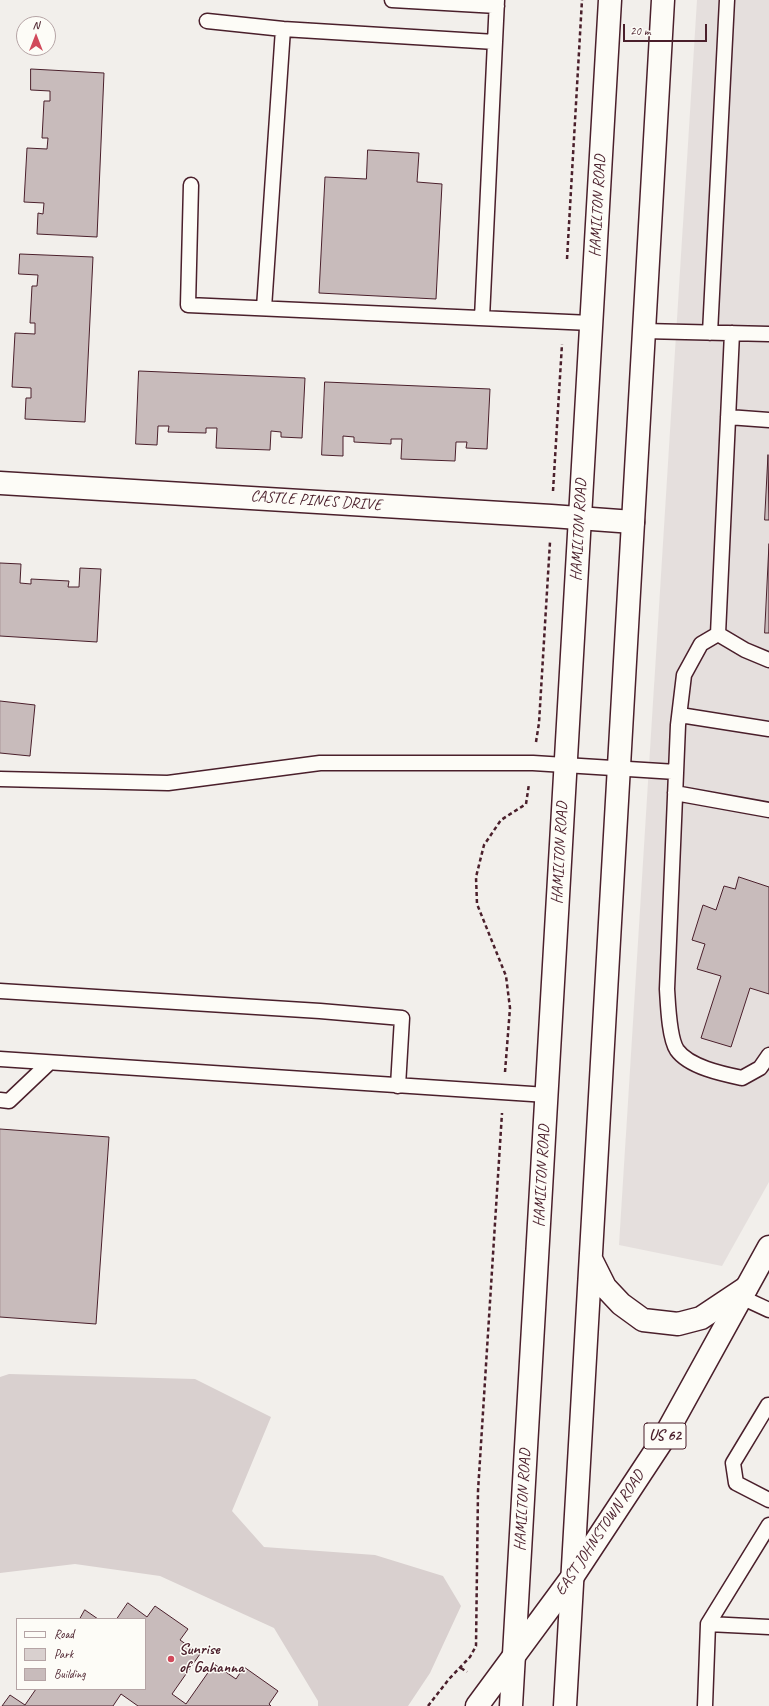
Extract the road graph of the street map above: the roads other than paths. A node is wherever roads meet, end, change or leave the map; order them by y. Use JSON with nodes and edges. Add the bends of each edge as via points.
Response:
{"nodes":[{"id":1,"x":392,"y":0,"type":"edge"},
{"id":2,"x":610,"y":0,"type":"edge"},
{"id":3,"x":663,"y":0,"type":"edge"},
{"id":4,"x":728,"y":0,"type":"edge"},
{"id":5,"x":497,"y":3,"type":"edge"},
{"id":6,"x":207,"y":21,"type":"dead end"},
{"id":7,"x":283,"y":29,"type":"junction"},
{"id":8,"x":495,"y":42,"type":"junction"},
{"id":9,"x":191,"y":185,"type":"dead end"},
{"id":10,"x":264,"y":308,"type":"junction"},
{"id":11,"x":482,"y":318,"type":"junction"},
{"id":12,"x":591,"y":323,"type":"junction"},
{"id":13,"x":644,"y":331,"type":"junction"},
{"id":14,"x":710,"y":333,"type":"junction"},
{"id":15,"x":732,"y":333,"type":"junction"},
{"id":16,"x":769,"y":334,"type":"edge"},
{"id":17,"x":728,"y":417,"type":"junction"},
{"id":18,"x":769,"y":420,"type":"edge"},
{"id":19,"x":0,"y":483,"type":"edge"},
{"id":20,"x":580,"y":518,"type":"junction"},
{"id":21,"x":633,"y":522,"type":"junction"},
{"id":22,"x":718,"y":634,"type":"junction"},
{"id":23,"x":769,"y":660,"type":"edge"},
{"id":24,"x":680,"y":715,"type":"junction"},
{"id":25,"x":769,"y":729,"type":"edge"},
{"id":26,"x":565,"y":765,"type":"junction"},
{"id":27,"x":619,"y":769,"type":"junction"},
{"id":28,"x":676,"y":772,"type":"junction"},
{"id":29,"x":0,"y":779,"type":"edge"},
{"id":30,"x":675,"y":793,"type":"junction"},
{"id":31,"x":769,"y":810,"type":"edge"},
{"id":32,"x":0,"y":991,"type":"edge"},
{"id":33,"x":769,"y":1055,"type":"edge"},
{"id":34,"x":0,"y":1059,"type":"edge"},
{"id":35,"x":49,"y":1063,"type":"junction"},
{"id":36,"x":398,"y":1086,"type":"junction"},
{"id":37,"x":546,"y":1095,"type":"junction"},
{"id":38,"x":0,"y":1100,"type":"edge"},
{"id":39,"x":769,"y":1247,"type":"edge"},
{"id":40,"x":591,"y":1259,"type":"junction"},
{"id":41,"x":744,"y":1293,"type":"junction"},
{"id":42,"x":769,"y":1310,"type":"edge"},
{"id":43,"x":769,"y":1404,"type":"edge"},
{"id":44,"x":769,"y":1500,"type":"edge"},
{"id":45,"x":769,"y":1525,"type":"edge"},
{"id":46,"x":573,"y":1576,"type":"junction"},
{"id":47,"x":708,"y":1624,"type":"junction"},
{"id":48,"x":769,"y":1627,"type":"edge"},
{"id":49,"x":514,"y":1654,"type":"junction"},
{"id":50,"x":477,"y":1706,"type":"edge"},
{"id":51,"x":511,"y":1706,"type":"edge"},
{"id":52,"x":565,"y":1706,"type":"edge"},
{"id":53,"x":704,"y":1706,"type":"edge"}],
"edges":[{"from":1,"to":5,"type":"lane"},
{"from":2,"to":12,"type":"main road","name":"HAMILTON ROAD"},
{"from":3,"to":13,"type":"main road"},
{"from":4,"to":14,"type":"lane"},
{"from":5,"to":8,"type":"lane"},
{"from":6,"to":7,"type":"lane"},
{"from":7,"to":8,"type":"lane"},
{"from":7,"to":10,"type":"lane"},
{"from":8,"to":11,"type":"lane"},
{"from":9,"to":10,"type":"lane","via":[[188,305]]},
{"from":10,"to":11,"type":"lane"},
{"from":11,"to":12,"type":"lane"},
{"from":12,"to":20,"type":"main road","name":"HAMILTON ROAD"},
{"from":13,"to":14,"type":"lane"},
{"from":13,"to":21,"type":"main road"},
{"from":14,"to":15,"type":"lane"},
{"from":15,"to":16,"type":"lane"},
{"from":15,"to":17,"type":"lane"},
{"from":17,"to":18,"type":"lane"},
{"from":17,"to":22,"type":"lane"},
{"from":19,"to":20,"type":"main road","name":"CASTLE PINES DRIVE"},
{"from":20,"to":21,"type":"main road","name":"CASTLE PINES DRIVE"},
{"from":20,"to":26,"type":"main road","name":"HAMILTON ROAD"},
{"from":21,"to":27,"type":"main road"},
{"from":22,"to":23,"type":"lane"},
{"from":22,"to":24,"type":"lane","via":[[701,644],[684,675]]},
{"from":24,"to":25,"type":"lane"},
{"from":24,"to":28,"type":"lane"},
{"from":26,"to":27,"type":"lane"},
{"from":26,"to":29,"type":"lane","via":[[320,763],[168,783]]},
{"from":26,"to":37,"type":"main road","name":"HAMILTON ROAD"},
{"from":27,"to":28,"type":"lane"},
{"from":27,"to":40,"type":"main road"},
{"from":28,"to":30,"type":"lane"},
{"from":30,"to":31,"type":"lane"},
{"from":30,"to":33,"type":"lane","via":[[667,989],[669,1024],[677,1050],[690,1061],[720,1074],[742,1078],[760,1068]]},
{"from":32,"to":36,"type":"lane","via":[[402,1018]]},
{"from":34,"to":35,"type":"lane"},
{"from":35,"to":36,"type":"lane"},
{"from":35,"to":38,"type":"lane","via":[[8,1101]]},
{"from":36,"to":37,"type":"lane"},
{"from":37,"to":49,"type":"main road","name":"HAMILTON ROAD"},
{"from":39,"to":41,"type":"main road","name":"EAST JOHNSTOWN ROAD","number":"US 62"},
{"from":40,"to":41,"type":"main road","via":[[605,1287],[620,1304],[643,1320],[678,1324],[701,1318]]},
{"from":40,"to":46,"type":"main road"},
{"from":41,"to":42,"type":"lane"},
{"from":41,"to":46,"type":"main road","name":"EAST JOHNSTOWN ROAD","number":"US 62","via":[[662,1441]]},
{"from":43,"to":44,"type":"lane","via":[[732,1463],[736,1483]]},
{"from":45,"to":47,"type":"lane"},
{"from":46,"to":49,"type":"main road","name":"EAST JOHNSTOWN ROAD","number":"US 62"},
{"from":46,"to":52,"type":"main road"},
{"from":47,"to":48,"type":"lane"},
{"from":47,"to":53,"type":"lane"},
{"from":49,"to":50,"type":"main road","name":"EAST JOHNSTOWN ROAD","number":"US 62"},
{"from":49,"to":51,"type":"main road","name":"HAMILTON ROAD"}]}
